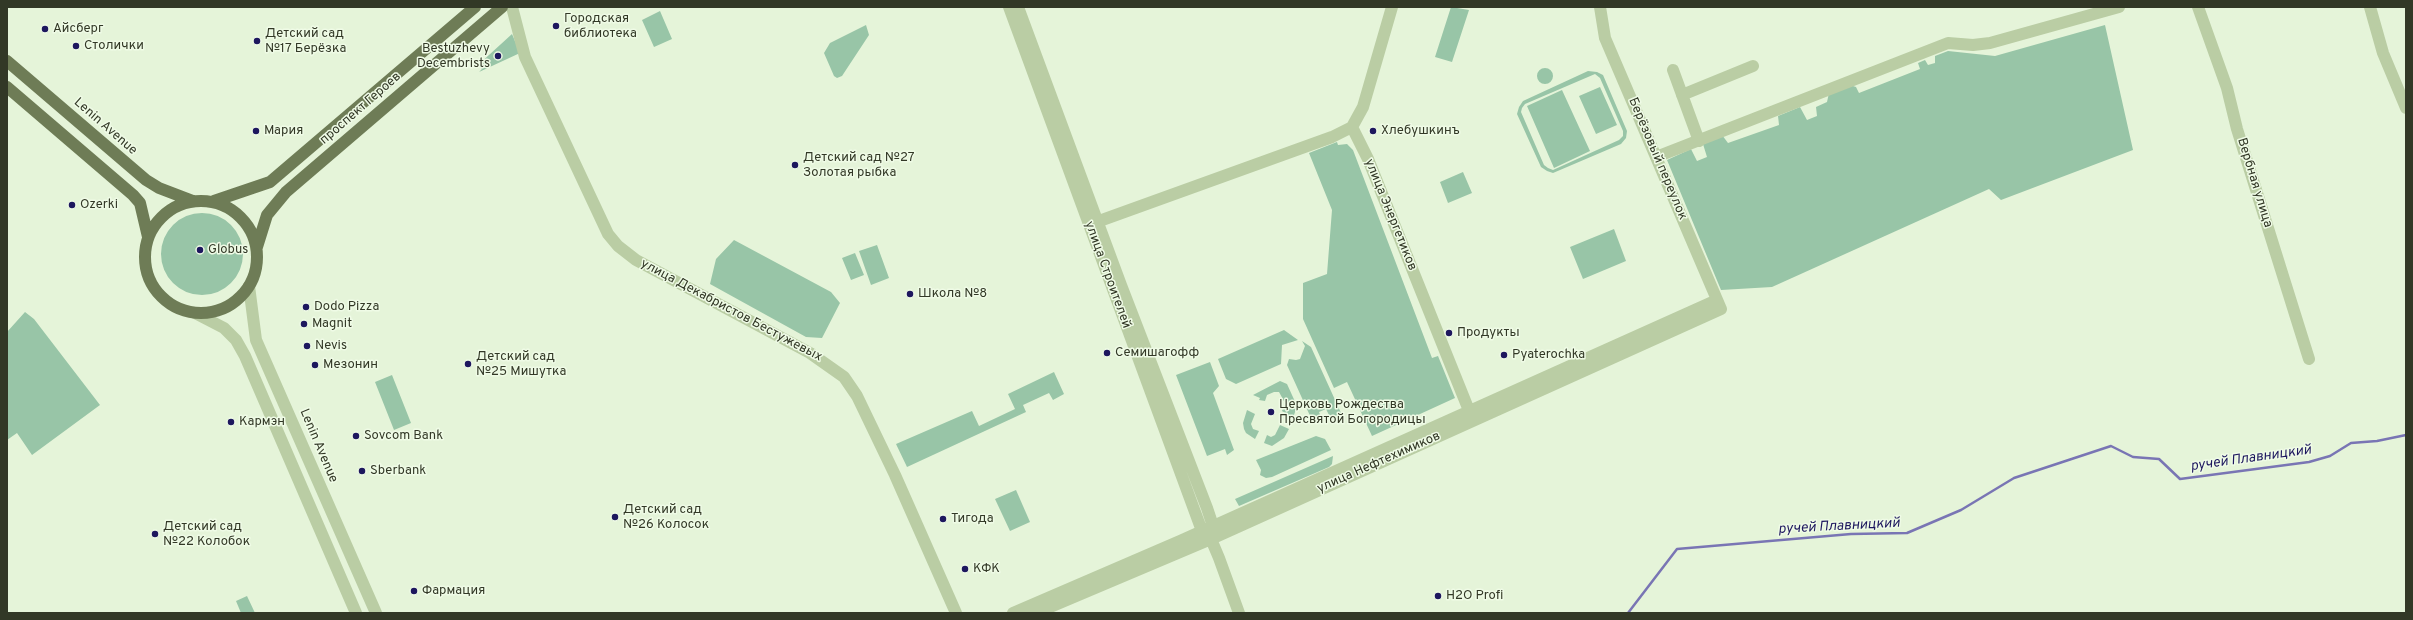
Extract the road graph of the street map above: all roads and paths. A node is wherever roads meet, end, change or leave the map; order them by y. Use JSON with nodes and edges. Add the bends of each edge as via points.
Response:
{"nodes":[{"id":1,"x":475,"y":7,"type":"edge"},
{"id":2,"x":502,"y":7,"type":"edge"},
{"id":3,"x":512,"y":7,"type":"edge"},
{"id":4,"x":1009,"y":7,"type":"edge"},
{"id":5,"x":1018,"y":7,"type":"edge"},
{"id":6,"x":1392,"y":7,"type":"edge"},
{"id":7,"x":1600,"y":7,"type":"edge"},
{"id":8,"x":2119,"y":7,"type":"edge"},
{"id":9,"x":2198,"y":7,"type":"edge"},
{"id":10,"x":2370,"y":7,"type":"edge"},
{"id":11,"x":7,"y":61,"type":"edge"},
{"id":12,"x":1753,"y":66,"type":"dead end"},
{"id":13,"x":1673,"y":70,"type":"dead end"},
{"id":14,"x":7,"y":87,"type":"edge"},
{"id":15,"x":1682,"y":95,"type":"junction"},
{"id":16,"x":2406,"y":108,"type":"edge"},
{"id":17,"x":1352,"y":127,"type":"junction"},
{"id":18,"x":1699,"y":141,"type":"junction"},
{"id":19,"x":1656,"y":157,"type":"junction"},
{"id":20,"x":193,"y":201,"type":"junction"},
{"id":21,"x":214,"y":201,"type":"junction"},
{"id":22,"x":1093,"y":223,"type":"junction"},
{"id":23,"x":148,"y":237,"type":"junction"},
{"id":24,"x":257,"y":247,"type":"junction"},
{"id":25,"x":249,"y":286,"type":"junction"},
{"id":26,"x":1719,"y":305,"type":"joint"},
{"id":27,"x":195,"y":313,"type":"junction"},
{"id":28,"x":2309,"y":359,"type":"dead end"},
{"id":29,"x":1471,"y":416,"type":"junction"},
{"id":30,"x":1214,"y":526,"type":"junction"},
{"id":31,"x":1206,"y":535,"type":"junction"},
{"id":32,"x":356,"y":613,"type":"edge"},
{"id":33,"x":376,"y":613,"type":"edge"},
{"id":34,"x":956,"y":613,"type":"edge"},
{"id":35,"x":1014,"y":613,"type":"edge"},
{"id":36,"x":1036,"y":613,"type":"edge"},
{"id":37,"x":1239,"y":613,"type":"edge"}],
"edges":[{"from":1,"to":21,"type":"main road","name":"проспект Героев","via":[[270,182]]},
{"from":2,"to":24,"type":"main road","name":"проспект Героев","via":[[286,192],[267,215]]},
{"from":3,"to":34,"type":"street","name":"улица Декабристов Бестужевых","via":[[525,57],[608,234],[636,260],[810,353],[850,383],[895,475]]},
{"from":4,"to":22,"type":"street","name":"улица Строителей"},
{"from":5,"to":22,"type":"street","name":"улица Строителей"},
{"from":6,"to":17,"type":"street","via":[[1363,106]]},
{"from":7,"to":19,"type":"street","name":"Берёзовый переулок","via":[[1605,38]]},
{"from":8,"to":18,"type":"street","via":[[1990,43],[1948,43]]},
{"from":9,"to":28,"type":"street","name":"Вербная улица","via":[[2227,88]]},
{"from":10,"to":16,"type":"street","via":[[2383,53]]},
{"from":11,"to":20,"type":"main road","name":"Lenin Avenue","via":[[146,180],[159,188]]},
{"from":12,"to":15,"type":"street"},
{"from":13,"to":15,"type":"street"},
{"from":14,"to":23,"type":"main road","via":[[133,195],[140,203]]},
{"from":15,"to":18,"type":"street"},
{"from":17,"to":22,"type":"street","via":[[1332,137]]},
{"from":17,"to":29,"type":"street","name":"улица Энергетиков","via":[[1368,159]]},
{"from":18,"to":19,"type":"street"},
{"from":19,"to":26,"type":"street","name":"Берёзовый переулок"},
{"from":20,"to":21,"type":"main road"},
{"from":20,"to":23,"type":"main road","via":[[174,207],[158,220]]},
{"from":21,"to":24,"type":"main road","via":[[234,210],[249,226]]},
{"from":22,"to":30,"type":"street","name":"улица Строителей"},
{"from":22,"to":31,"type":"street","name":"улица Строителей"},
{"from":23,"to":27,"type":"main road","via":[[146,269],[151,283],[171,305]]},
{"from":24,"to":25,"type":"main road","via":[[257,262]]},
{"from":25,"to":27,"type":"main road","via":[[235,302],[216,311]]},
{"from":25,"to":33,"type":"street","name":"Lenin Avenue","via":[[256,340]]},
{"from":26,"to":29,"type":"street","name":"улица Нефтехимиков"},
{"from":27,"to":32,"type":"street","via":[[224,328],[236,340],[245,356]]},
{"from":29,"to":30,"type":"street"},
{"from":29,"to":31,"type":"street","name":"улица Нефтехимиков"},
{"from":30,"to":31,"type":"street"},
{"from":31,"to":35,"type":"street"},
{"from":31,"to":36,"type":"street","name":"улица Нефтехимиков"},
{"from":31,"to":37,"type":"street","name":"улица Строителей"}]}
